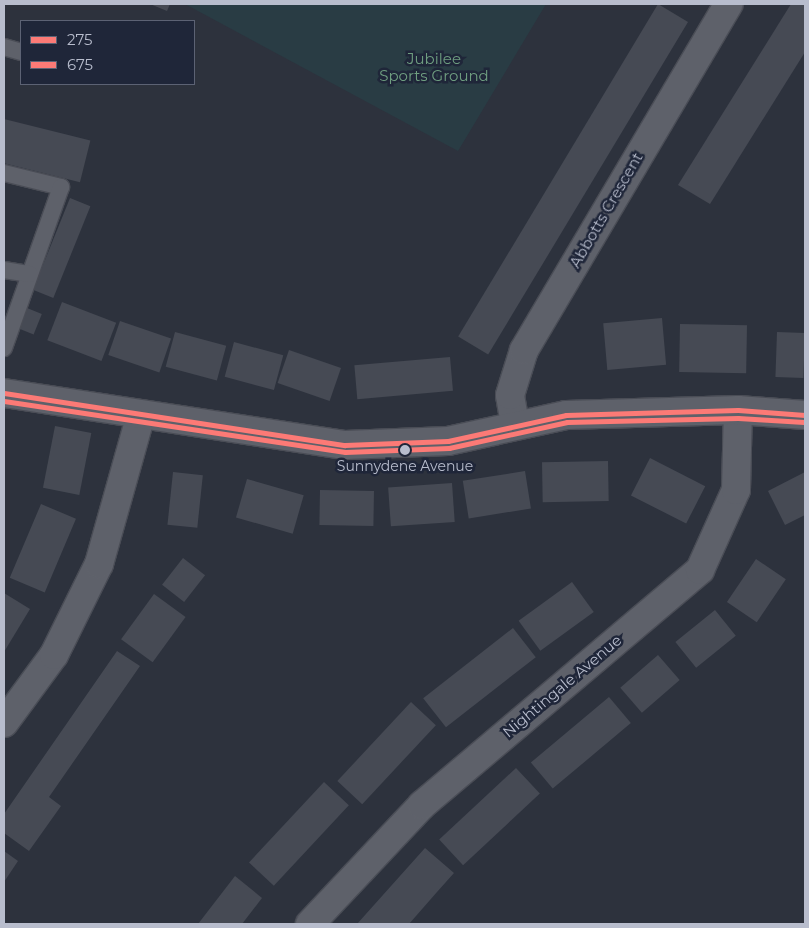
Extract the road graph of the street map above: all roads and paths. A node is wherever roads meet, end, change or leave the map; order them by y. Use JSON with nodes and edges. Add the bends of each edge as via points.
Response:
{"nodes":[{"id":1,"x":729,"y":4,"type":"edge"},
{"id":2,"x":4,"y":47,"type":"edge"},
{"id":3,"x":20,"y":52,"type":"edge"},
{"id":4,"x":4,"y":174,"type":"edge"},
{"id":5,"x":4,"y":270,"type":"edge"},
{"id":6,"x":30,"y":274,"type":"junction"},
{"id":7,"x":4,"y":348,"type":"edge"},
{"id":8,"x":4,"y":394,"type":"edge"},
{"id":9,"x":738,"y":410,"type":"junction"},
{"id":10,"x":141,"y":415,"type":"junction"},
{"id":11,"x":805,"y":415,"type":"edge"},
{"id":12,"x":516,"y":424,"type":"junction"},
{"id":13,"x":4,"y":723,"type":"edge"},
{"id":14,"x":310,"y":924,"type":"edge"}],
"edges":[{"from":1,"to":12,"type":"street","name":"Abbotts Crescent","via":[[524,350],[510,395]]},
{"from":2,"to":3,"type":"lane"},
{"from":4,"to":6,"type":"lane","via":[[62,187]]},
{"from":5,"to":6,"type":"lane"},
{"from":6,"to":7,"type":"lane"},
{"from":8,"to":10,"type":"street"},
{"from":9,"to":11,"type":"street"},
{"from":9,"to":12,"type":"street","via":[[566,414]]},
{"from":9,"to":14,"type":"street","name":"Nightingale Avenue","via":[[736,490],[700,570],[422,805]]},
{"from":10,"to":12,"type":"street","via":[[345,446],[433,443]]},
{"from":10,"to":13,"type":"street","via":[[99,564],[54,655]]}]}
